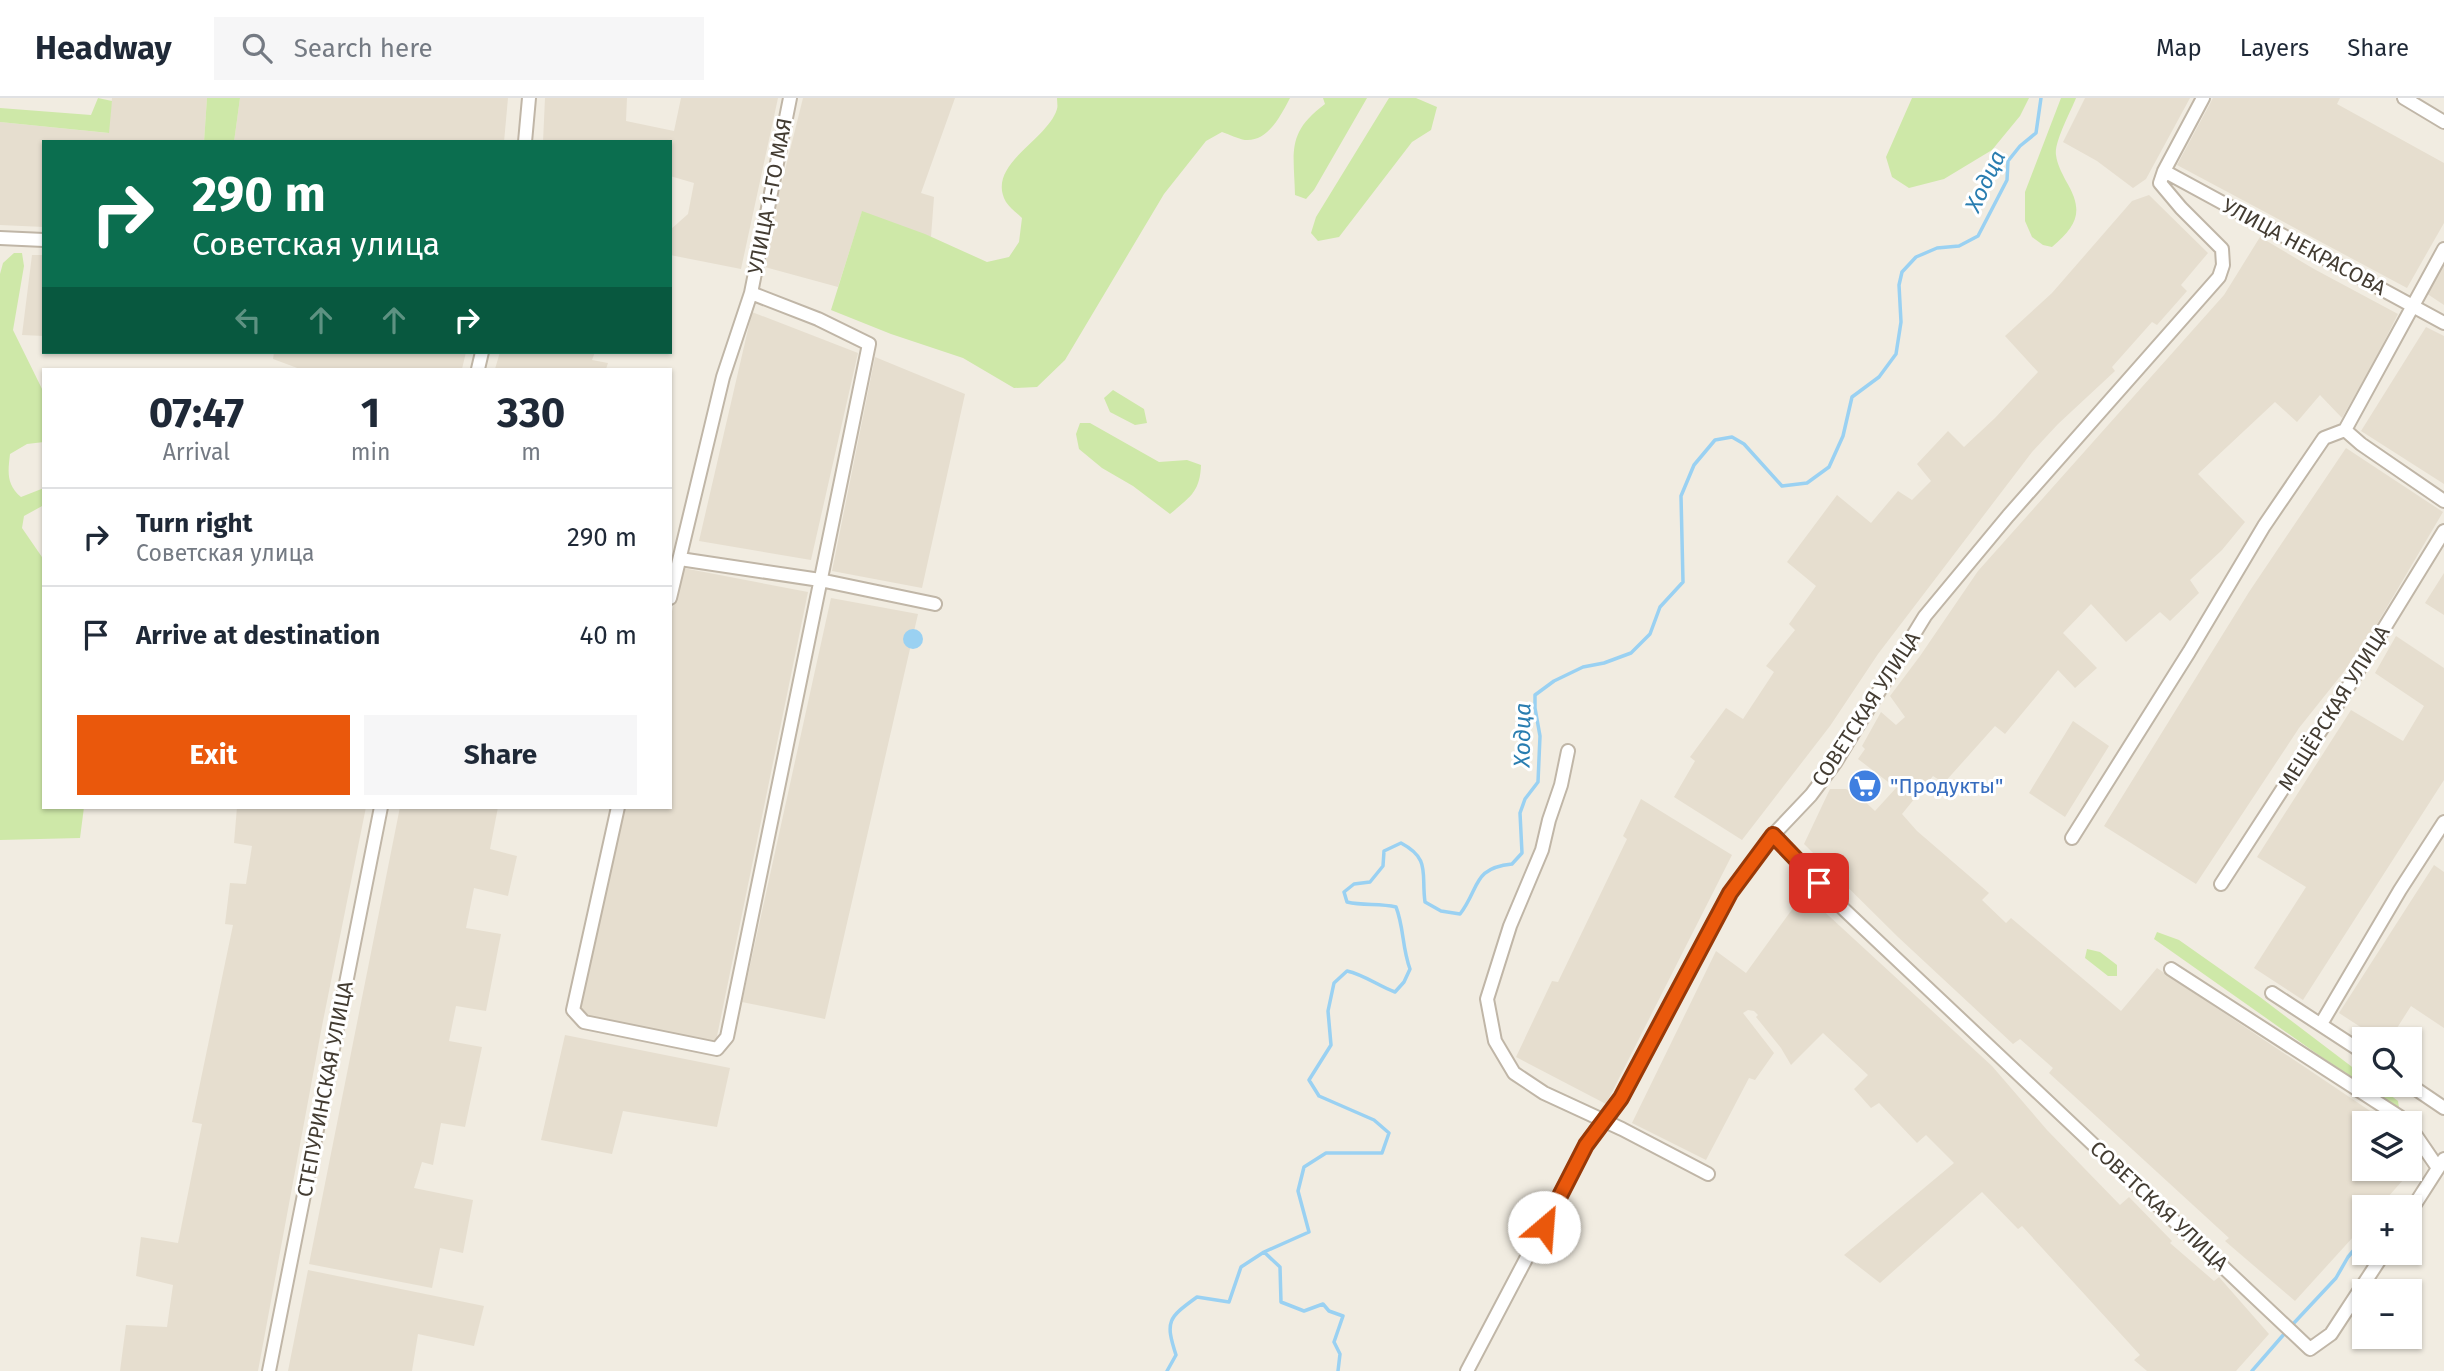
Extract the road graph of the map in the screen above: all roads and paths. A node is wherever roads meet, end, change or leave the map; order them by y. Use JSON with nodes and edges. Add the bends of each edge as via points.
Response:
{"nodes":[{"id":1,"x":529,"y":98,"type":"edge"},
{"id":2,"x":790,"y":98,"type":"edge"},
{"id":3,"x":2203,"y":98,"type":"edge"},
{"id":4,"x":2404,"y":98,"type":"edge"},
{"id":5,"x":2444,"y":122,"type":"edge"},
{"id":6,"x":525,"y":140,"type":"edge"},
{"id":7,"x":2164,"y":171,"type":"junction"},
{"id":8,"x":0,"y":238,"type":"edge"},
{"id":9,"x":42,"y":240,"type":"edge"},
{"id":10,"x":2444,"y":249,"type":"edge"},
{"id":11,"x":751,"y":293,"type":"junction"},
{"id":12,"x":2414,"y":306,"type":"junction"},
{"id":13,"x":2444,"y":323,"type":"edge"},
{"id":14,"x":2345,"y":430,"type":"junction"},
{"id":15,"x":2444,"y":501,"type":"edge"},
{"id":16,"x":2444,"y":531,"type":"edge"},
{"id":17,"x":680,"y":559,"type":"junction"},
{"id":18,"x":820,"y":580,"type":"junction"},
{"id":19,"x":672,"y":590,"type":"edge"},
{"id":20,"x":935,"y":604,"type":"dead end"},
{"id":21,"x":1568,"y":751,"type":"dead end"},
{"id":22,"x":381,"y":809,"type":"edge"},
{"id":23,"x":618,"y":809,"type":"edge"},
{"id":24,"x":2444,"y":822,"type":"edge"},
{"id":25,"x":1773,"y":835,"type":"junction"},
{"id":26,"x":2072,"y":838,"type":"dead end"},
{"id":27,"x":2221,"y":884,"type":"dead end"},
{"id":28,"x":2171,"y":969,"type":"dead end"},
{"id":29,"x":2272,"y":993,"type":"dead end"},
{"id":30,"x":2321,"y":1024,"type":"junction"},
{"id":31,"x":2352,"y":1046,"type":"edge"},
{"id":32,"x":2422,"y":1093,"type":"edge"},
{"id":33,"x":2444,"y":1108,"type":"edge"},
{"id":34,"x":2391,"y":1111,"type":"edge"},
{"id":35,"x":1604,"y":1122,"type":"junction"},
{"id":36,"x":2422,"y":1142,"type":"edge"},
{"id":37,"x":2441,"y":1164,"type":"edge"},
{"id":38,"x":1708,"y":1174,"type":"dead end"},
{"id":39,"x":2421,"y":1195,"type":"edge"},
{"id":40,"x":2376,"y":1265,"type":"edge"},
{"id":41,"x":269,"y":1371,"type":"edge"},
{"id":42,"x":1466,"y":1371,"type":"edge"}],
"edges":[{"from":1,"to":6,"type":"street"},
{"from":2,"to":11,"type":"street","name":"УЛИЦА 1-ГО МАЯ"},
{"from":3,"to":7,"type":"street"},
{"from":4,"to":5,"type":"street"},
{"from":7,"to":12,"type":"street","name":"УЛИЦА НЕКРАСОВА"},
{"from":7,"to":25,"type":"street","name":"СОВЕТСКАЯ УЛИЦА","via":[[2160,183],[2222,249],[2219,277],[1926,616],[1835,762]]},
{"from":8,"to":9,"type":"street"},
{"from":10,"to":12,"type":"street"},
{"from":11,"to":17,"type":"street","name":"УЛИЦА 1-ГО МАЯ","via":[[723,377]]},
{"from":11,"to":18,"type":"street","via":[[869,344]]},
{"from":12,"to":13,"type":"street","name":"УЛИЦА НЕКРАСОВА"},
{"from":12,"to":14,"type":"street"},
{"from":14,"to":15,"type":"street"},
{"from":14,"to":26,"type":"street","via":[[2324,438],[2264,526]]},
{"from":16,"to":27,"type":"street","name":"МЕЩЁРСКАЯ УЛИЦА"},
{"from":17,"to":18,"type":"street"},
{"from":17,"to":19,"type":"street","name":"УЛИЦА 1-ГО МАЯ"},
{"from":18,"to":20,"type":"street"},
{"from":18,"to":23,"type":"street","via":[[727,1037],[718,1049],[584,1022],[573,1010]]},
{"from":21,"to":35,"type":"street","via":[[1542,850],[1510,926],[1487,999],[1495,1041],[1514,1073]]},
{"from":22,"to":41,"type":"street","name":"СТЕПУРИНСКАЯ УЛИЦА"},
{"from":24,"to":30,"type":"street"},
{"from":25,"to":35,"type":"street","via":[[1730,893]]},
{"from":25,"to":40,"type":"street","name":"СОВЕТСКАЯ УЛИЦА","via":[[1834,900],[2310,1349],[2331,1334]]},
{"from":28,"to":34,"type":"street"},
{"from":29,"to":30,"type":"street"},
{"from":30,"to":31,"type":"street"},
{"from":32,"to":33,"type":"street"},
{"from":35,"to":38,"type":"street"},
{"from":35,"to":42,"type":"street","via":[[1586,1145]]},
{"from":36,"to":37,"type":"street"},
{"from":37,"to":39,"type":"street"}]}
